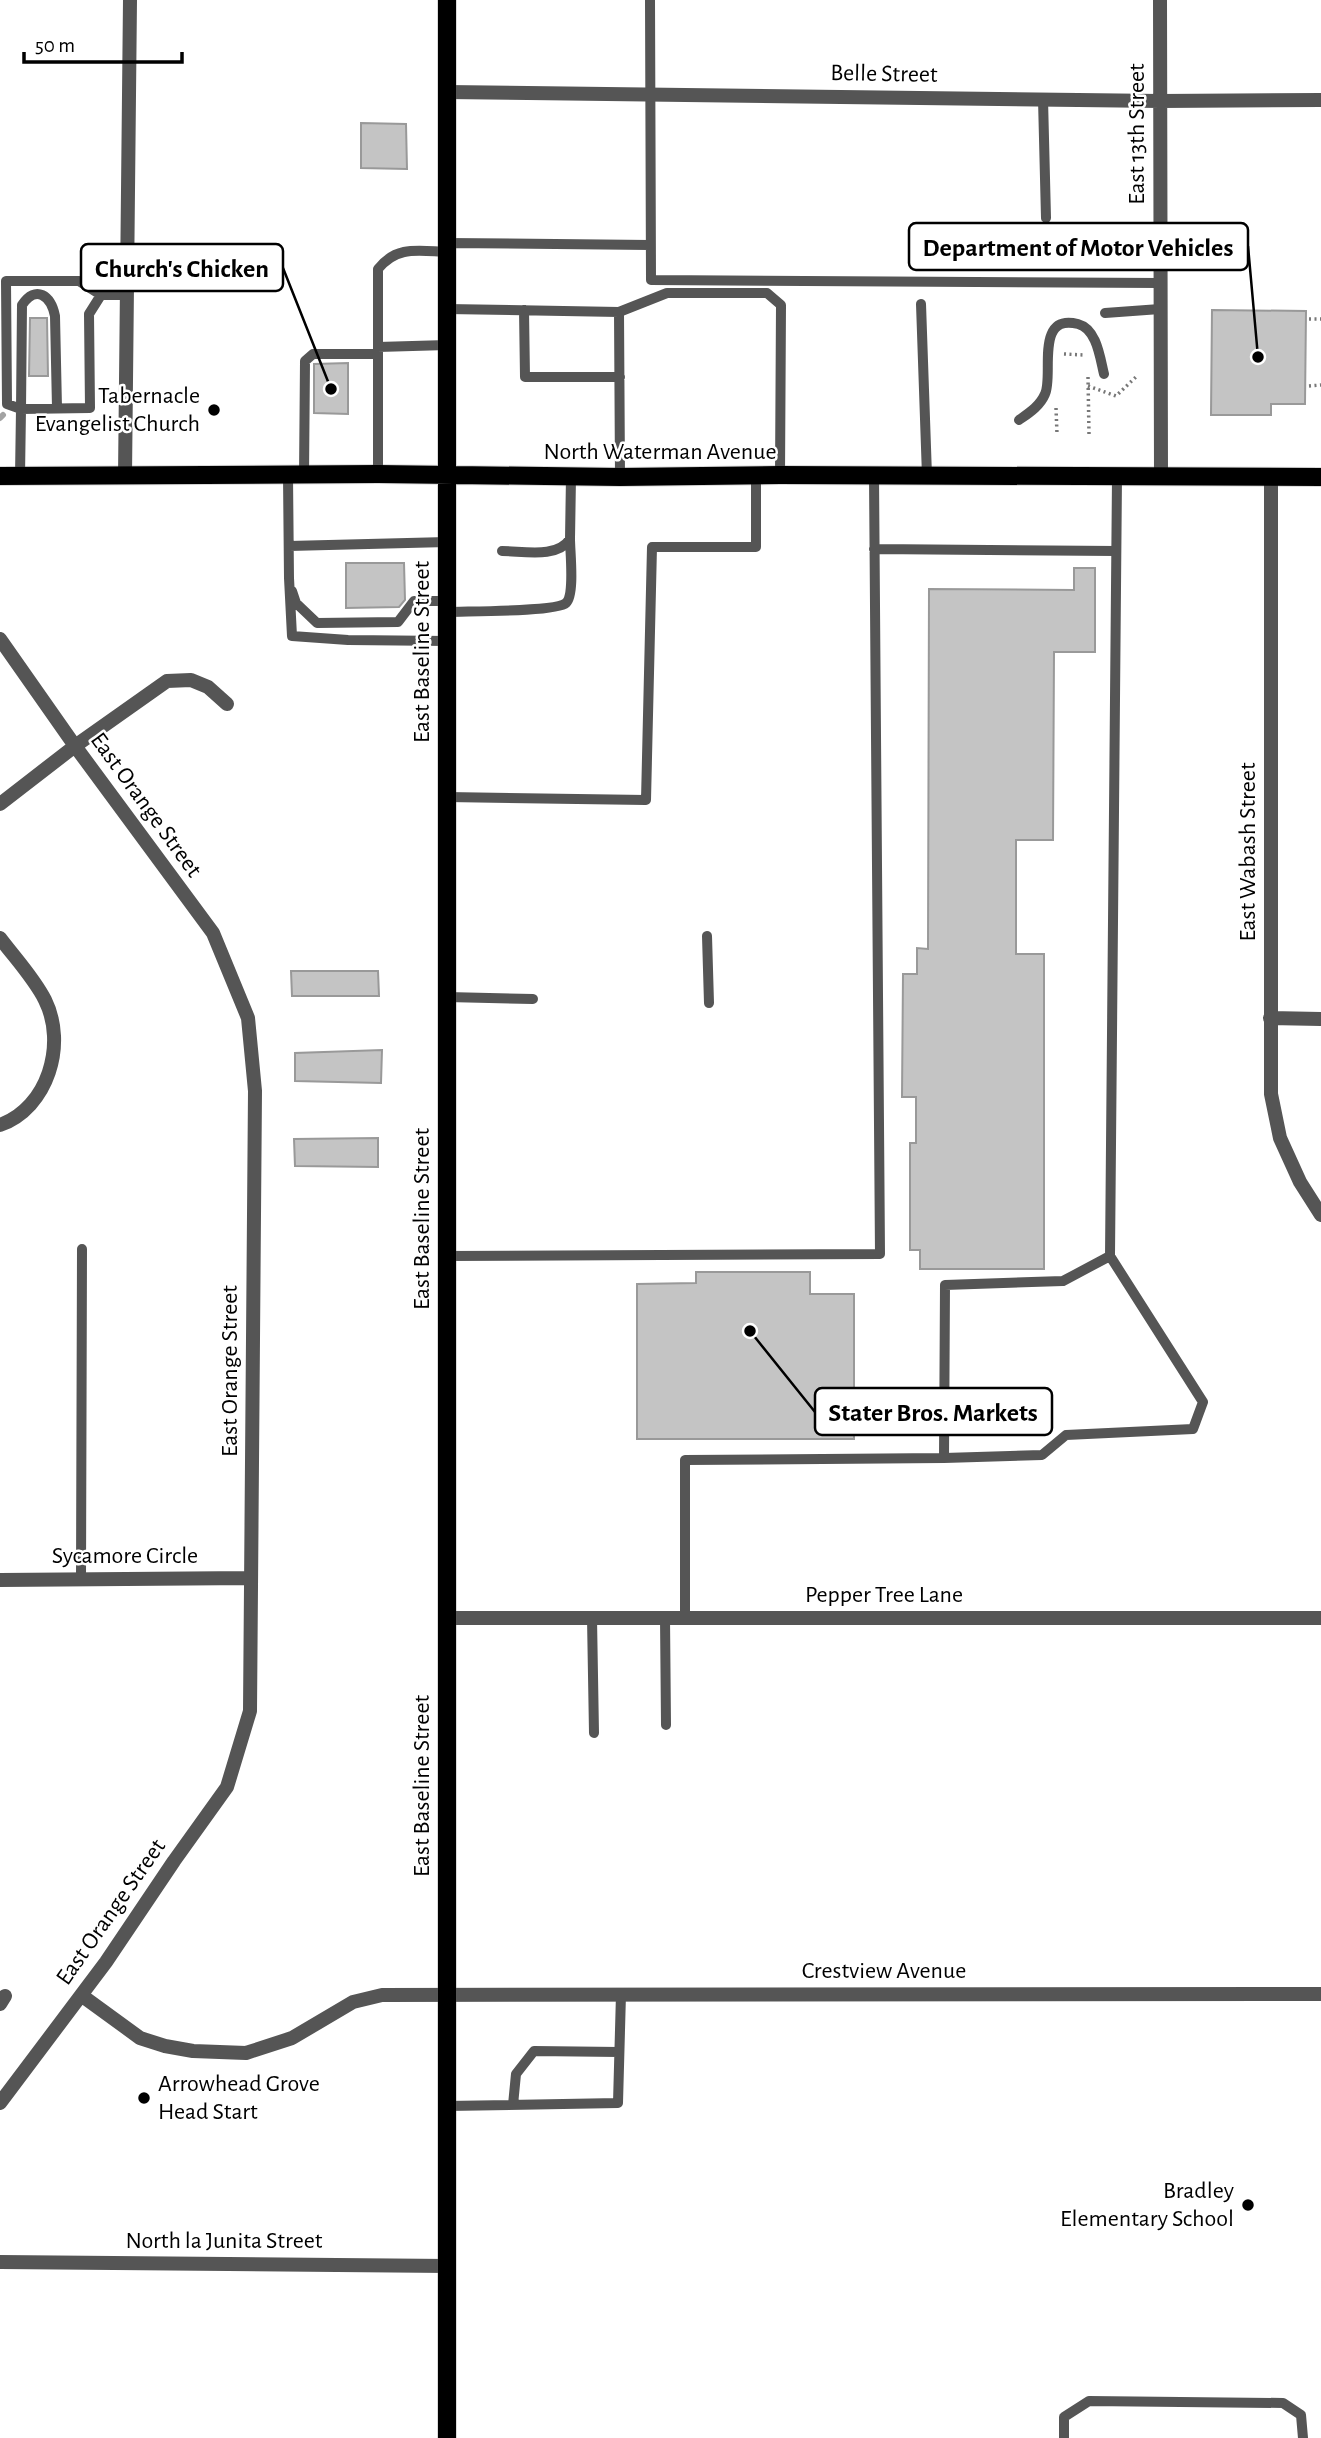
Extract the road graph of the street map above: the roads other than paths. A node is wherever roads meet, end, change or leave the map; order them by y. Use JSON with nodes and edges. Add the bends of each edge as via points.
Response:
{"nodes":[{"id":1,"x":130,"y":0,"type":"edge"},
{"id":2,"x":447,"y":0,"type":"edge"},
{"id":3,"x":650,"y":0,"type":"edge"},
{"id":4,"x":1160,"y":0,"type":"edge"},
{"id":5,"x":447,"y":92,"type":"junction"},
{"id":6,"x":649,"y":94,"type":"junction"},
{"id":7,"x":1043,"y":99,"type":"junction"},
{"id":8,"x":1321,"y":100,"type":"edge"},
{"id":9,"x":1160,"y":101,"type":"junction"},
{"id":10,"x":1046,"y":218,"type":"dead end"},
{"id":11,"x":650,"y":244,"type":"junction"},
{"id":12,"x":447,"y":247,"type":"junction"},
{"id":13,"x":1160,"y":282,"type":"junction"},
{"id":14,"x":101,"y":295,"type":"junction"},
{"id":15,"x":127,"y":295,"type":"junction"},
{"id":16,"x":921,"y":304,"type":"dead end"},
{"id":17,"x":447,"y":309,"type":"junction"},
{"id":18,"x":1160,"y":309,"type":"junction"},
{"id":19,"x":524,"y":310,"type":"junction"},
{"id":20,"x":619,"y":312,"type":"junction"},
{"id":21,"x":1105,"y":313,"type":"dead end"},
{"id":22,"x":447,"y":345,"type":"junction"},
{"id":23,"x":378,"y":350,"type":"junction"},
{"id":24,"x":1104,"y":374,"type":"dead end"},
{"id":25,"x":620,"y":377,"type":"junction"},
{"id":26,"x":57,"y":408,"type":"junction"},
{"id":27,"x":21,"y":409,"type":"junction"},
{"id":28,"x":1019,"y":420,"type":"dead end"},
{"id":29,"x":378,"y":474,"type":"junction"},
{"id":30,"x":447,"y":475,"type":"junction"},
{"id":31,"x":780,"y":475,"type":"junction"},
{"id":32,"x":0,"y":476,"type":"edge"},
{"id":33,"x":20,"y":476,"type":"junction"},
{"id":34,"x":125,"y":476,"type":"junction"},
{"id":35,"x":296,"y":476,"type":"junction"},
{"id":36,"x":756,"y":476,"type":"junction"},
{"id":37,"x":874,"y":476,"type":"junction"},
{"id":38,"x":927,"y":476,"type":"junction"},
{"id":39,"x":571,"y":477,"type":"junction"},
{"id":40,"x":620,"y":477,"type":"junction"},
{"id":41,"x":1117,"y":477,"type":"junction"},
{"id":42,"x":1161,"y":477,"type":"junction"},
{"id":43,"x":1271,"y":477,"type":"junction"},
{"id":44,"x":1321,"y":477,"type":"edge"},
{"id":45,"x":570,"y":539,"type":"junction"},
{"id":46,"x":447,"y":542,"type":"junction"},
{"id":47,"x":289,"y":546,"type":"junction"},
{"id":48,"x":874,"y":549,"type":"junction"},
{"id":49,"x":502,"y":551,"type":"dead end"},
{"id":50,"x":1116,"y":551,"type":"junction"},
{"id":51,"x":289,"y":578,"type":"junction"},
{"id":52,"x":447,"y":606,"type":"junction"},
{"id":53,"x":0,"y":639,"type":"edge"},
{"id":54,"x":447,"y":641,"type":"junction"},
{"id":55,"x":227,"y":704,"type":"dead end"},
{"id":56,"x":75,"y":746,"type":"junction"},
{"id":57,"x":447,"y":797,"type":"junction"},
{"id":58,"x":0,"y":804,"type":"edge"},
{"id":59,"x":707,"y":936,"type":"dead end"},
{"id":60,"x":0,"y":938,"type":"edge"},
{"id":61,"x":447,"y":997,"type":"junction"},
{"id":62,"x":533,"y":999,"type":"dead end"},
{"id":63,"x":709,"y":1003,"type":"dead end"},
{"id":64,"x":1270,"y":1018,"type":"junction"},
{"id":65,"x":1321,"y":1019,"type":"edge"},
{"id":66,"x":0,"y":1125,"type":"edge"},
{"id":67,"x":1321,"y":1215,"type":"edge"},
{"id":68,"x":82,"y":1249,"type":"dead end"},
{"id":69,"x":447,"y":1256,"type":"junction"},
{"id":70,"x":1110,"y":1256,"type":"junction"},
{"id":71,"x":944,"y":1458,"type":"junction"},
{"id":72,"x":251,"y":1578,"type":"junction"},
{"id":73,"x":81,"y":1579,"type":"junction"},
{"id":74,"x":0,"y":1580,"type":"edge"},
{"id":75,"x":447,"y":1618,"type":"junction"},
{"id":76,"x":592,"y":1618,"type":"junction"},
{"id":77,"x":665,"y":1618,"type":"junction"},
{"id":78,"x":685,"y":1618,"type":"junction"},
{"id":79,"x":1321,"y":1618,"type":"edge"},
{"id":80,"x":666,"y":1725,"type":"dead end"},
{"id":81,"x":594,"y":1733,"type":"dead end"},
{"id":82,"x":447,"y":1994,"type":"junction"},
{"id":83,"x":621,"y":1994,"type":"junction"},
{"id":84,"x":1321,"y":1994,"type":"edge"},
{"id":85,"x":81,"y":1995,"type":"junction"},
{"id":86,"x":619,"y":2052,"type":"junction"},
{"id":87,"x":0,"y":2103,"type":"edge"},
{"id":88,"x":513,"y":2105,"type":"junction"},
{"id":89,"x":447,"y":2106,"type":"junction"},
{"id":90,"x":0,"y":2262,"type":"edge"},
{"id":91,"x":448,"y":2266,"type":"junction"},
{"id":92,"x":447,"y":2438,"type":"edge"},
{"id":93,"x":1064,"y":2438,"type":"edge"},
{"id":94,"x":1303,"y":2438,"type":"edge"}],
"edges":[{"from":1,"to":15,"type":"street"},
{"from":2,"to":5,"type":"main road","name":"East Baseline Street"},
{"from":3,"to":6,"type":"lane"},
{"from":4,"to":9,"type":"street","name":"East 13th Street"},
{"from":5,"to":6,"type":"street","name":"Belle Street"},
{"from":5,"to":12,"type":"main road","name":"East Baseline Street"},
{"from":6,"to":7,"type":"street","name":"Belle Street"},
{"from":6,"to":11,"type":"lane"},
{"from":7,"to":9,"type":"street","name":"Belle Street"},
{"from":7,"to":10,"type":"lane"},
{"from":8,"to":9,"type":"street","name":"Belle Street"},
{"from":9,"to":13,"type":"street","name":"East 13th Street"},
{"from":11,"to":12,"type":"lane"},
{"from":11,"to":13,"type":"lane","via":[[651,280]]},
{"from":12,"to":17,"type":"main road","name":"East Baseline Street"},
{"from":12,"to":23,"type":"lane","via":[[403,251],[388,257],[378,269]]},
{"from":13,"to":18,"type":"street","name":"East 13th Street"},
{"from":14,"to":15,"type":"lane"},
{"from":14,"to":26,"type":"lane","via":[[89,314],[90,408]]},
{"from":14,"to":27,"type":"lane","via":[[79,281],[6,281],[7,404]]},
{"from":15,"to":34,"type":"street"},
{"from":16,"to":38,"type":"lane"},
{"from":17,"to":19,"type":"lane"},
{"from":17,"to":22,"type":"main road","name":"East Baseline Street"},
{"from":18,"to":21,"type":"lane"},
{"from":18,"to":42,"type":"street","name":"East 13th Street"},
{"from":19,"to":20,"type":"lane"},
{"from":19,"to":25,"type":"lane","via":[[526,377]]},
{"from":20,"to":25,"type":"lane"},
{"from":20,"to":31,"type":"lane","via":[[667,293],[767,293],[781,304]]},
{"from":22,"to":23,"type":"lane"},
{"from":22,"to":30,"type":"main road","name":"East Baseline Street"},
{"from":23,"to":29,"type":"lane"},
{"from":23,"to":35,"type":"lane","via":[[313,355],[305,361]]},
{"from":24,"to":28,"type":"lane","via":[[1096,342],[1085,327],[1063,325],[1053,331],[1049,344],[1047,392],[1038,406]]},
{"from":25,"to":40,"type":"lane"},
{"from":26,"to":27,"type":"lane"},
{"from":26,"to":27,"type":"lane","via":[[55,316],[52,302],[37,295],[22,305]]},
{"from":27,"to":33,"type":"lane"},
{"from":29,"to":30,"type":"main road","name":"North Waterman Avenue"},
{"from":29,"to":35,"type":"main road","name":"North Waterman Avenue"},
{"from":30,"to":39,"type":"main road","name":"North Waterman Avenue"},
{"from":30,"to":46,"type":"main road","name":"East Baseline Street"},
{"from":31,"to":36,"type":"main road","name":"North Waterman Avenue"},
{"from":31,"to":37,"type":"main road","name":"North Waterman Avenue"},
{"from":32,"to":33,"type":"main road","name":"North Waterman Avenue"},
{"from":33,"to":34,"type":"main road","name":"North Waterman Avenue"},
{"from":34,"to":35,"type":"main road","name":"North Waterman Avenue"},
{"from":35,"to":47,"type":"lane"},
{"from":36,"to":40,"type":"main road","name":"North Waterman Avenue"},
{"from":36,"to":57,"type":"lane","via":[[756,547],[652,547],[646,800]]},
{"from":37,"to":38,"type":"main road","name":"North Waterman Avenue"},
{"from":37,"to":48,"type":"lane"},
{"from":38,"to":41,"type":"main road","name":"North Waterman Avenue"},
{"from":39,"to":40,"type":"main road","name":"North Waterman Avenue"},
{"from":39,"to":45,"type":"lane"},
{"from":41,"to":42,"type":"main road","name":"North Waterman Avenue"},
{"from":41,"to":50,"type":"lane"},
{"from":42,"to":43,"type":"main road","name":"North Waterman Avenue"},
{"from":43,"to":44,"type":"main road","name":"North Waterman Avenue"},
{"from":43,"to":64,"type":"street","name":"East Wabash Street"},
{"from":45,"to":49,"type":"lane","via":[[559,550]]},
{"from":45,"to":52,"type":"lane","via":[[571,594],[567,603],[541,609]]},
{"from":46,"to":47,"type":"lane"},
{"from":46,"to":52,"type":"main road","name":"East Baseline Street"},
{"from":47,"to":51,"type":"lane"},
{"from":48,"to":50,"type":"lane"},
{"from":48,"to":69,"type":"lane","via":[[880,1254]]},
{"from":50,"to":70,"type":"lane"},
{"from":51,"to":52,"type":"lane","via":[[296,603],[317,622],[398,622],[414,601]]},
{"from":51,"to":54,"type":"lane","via":[[292,636]]},
{"from":52,"to":54,"type":"main road","name":"East Baseline Street"},
{"from":53,"to":56,"type":"street","name":"East Orange Street"},
{"from":54,"to":57,"type":"main road","name":"East Baseline Street"},
{"from":55,"to":56,"type":"street","via":[[208,687],[191,680],[167,681]]},
{"from":56,"to":58,"type":"street"},
{"from":56,"to":72,"type":"street","name":"East Orange Street","via":[[213,933],[248,1018],[255,1091]]},
{"from":57,"to":61,"type":"main road","name":"East Baseline Street"},
{"from":59,"to":63,"type":"lane"},
{"from":60,"to":66,"type":"street","via":[[47,1002],[54,1045],[37,1097],[23,1112]]},
{"from":61,"to":62,"type":"lane"},
{"from":61,"to":69,"type":"main road","name":"East Baseline Street"},
{"from":64,"to":65,"type":"street"},
{"from":64,"to":67,"type":"street","name":"East Wabash Street","via":[[1271,1094],[1280,1138]]},
{"from":68,"to":73,"type":"lane"},
{"from":69,"to":75,"type":"main road","name":"East Baseline Street"},
{"from":70,"to":71,"type":"lane","via":[[1063,1281],[945,1285]]},
{"from":70,"to":71,"type":"lane","via":[[1203,1402],[1193,1429],[1066,1435],[1042,1455]]},
{"from":71,"to":78,"type":"lane","via":[[685,1460]]},
{"from":72,"to":73,"type":"street","name":"Sycamore Circle"},
{"from":72,"to":85,"type":"street","name":"East Orange Street","via":[[250,1711],[227,1787]]},
{"from":73,"to":74,"type":"street","name":"Sycamore Circle"},
{"from":75,"to":76,"type":"street","name":"Pepper Tree Lane"},
{"from":75,"to":82,"type":"main road","name":"East Baseline Street"},
{"from":76,"to":77,"type":"street","name":"Pepper Tree Lane"},
{"from":76,"to":81,"type":"lane"},
{"from":77,"to":78,"type":"street","name":"Pepper Tree Lane"},
{"from":77,"to":80,"type":"lane"},
{"from":78,"to":79,"type":"street","name":"Pepper Tree Lane"},
{"from":82,"to":83,"type":"street","name":"Crestview Avenue"},
{"from":82,"to":85,"type":"street","name":"Crestview Avenue","via":[[382,1995],[353,2001],[292,2038],[246,2053],[193,2051],[140,2038]]},
{"from":82,"to":89,"type":"main road","name":"East Baseline Street"},
{"from":83,"to":84,"type":"street","name":"Crestview Avenue"},
{"from":83,"to":86,"type":"lane"},
{"from":85,"to":87,"type":"street","name":"East Orange Street"},
{"from":86,"to":88,"type":"lane","via":[[534,2052],[516,2074]]},
{"from":86,"to":88,"type":"lane","via":[[618,2103]]},
{"from":88,"to":89,"type":"lane"},
{"from":89,"to":91,"type":"main road","name":"East Baseline Street"},
{"from":90,"to":91,"type":"street","name":"North la Junita Street"},
{"from":91,"to":92,"type":"main road","name":"East Baseline Street"},
{"from":93,"to":94,"type":"lane","via":[[1064,2417],[1088,2401],[1283,2403],[1301,2415]]}]}
